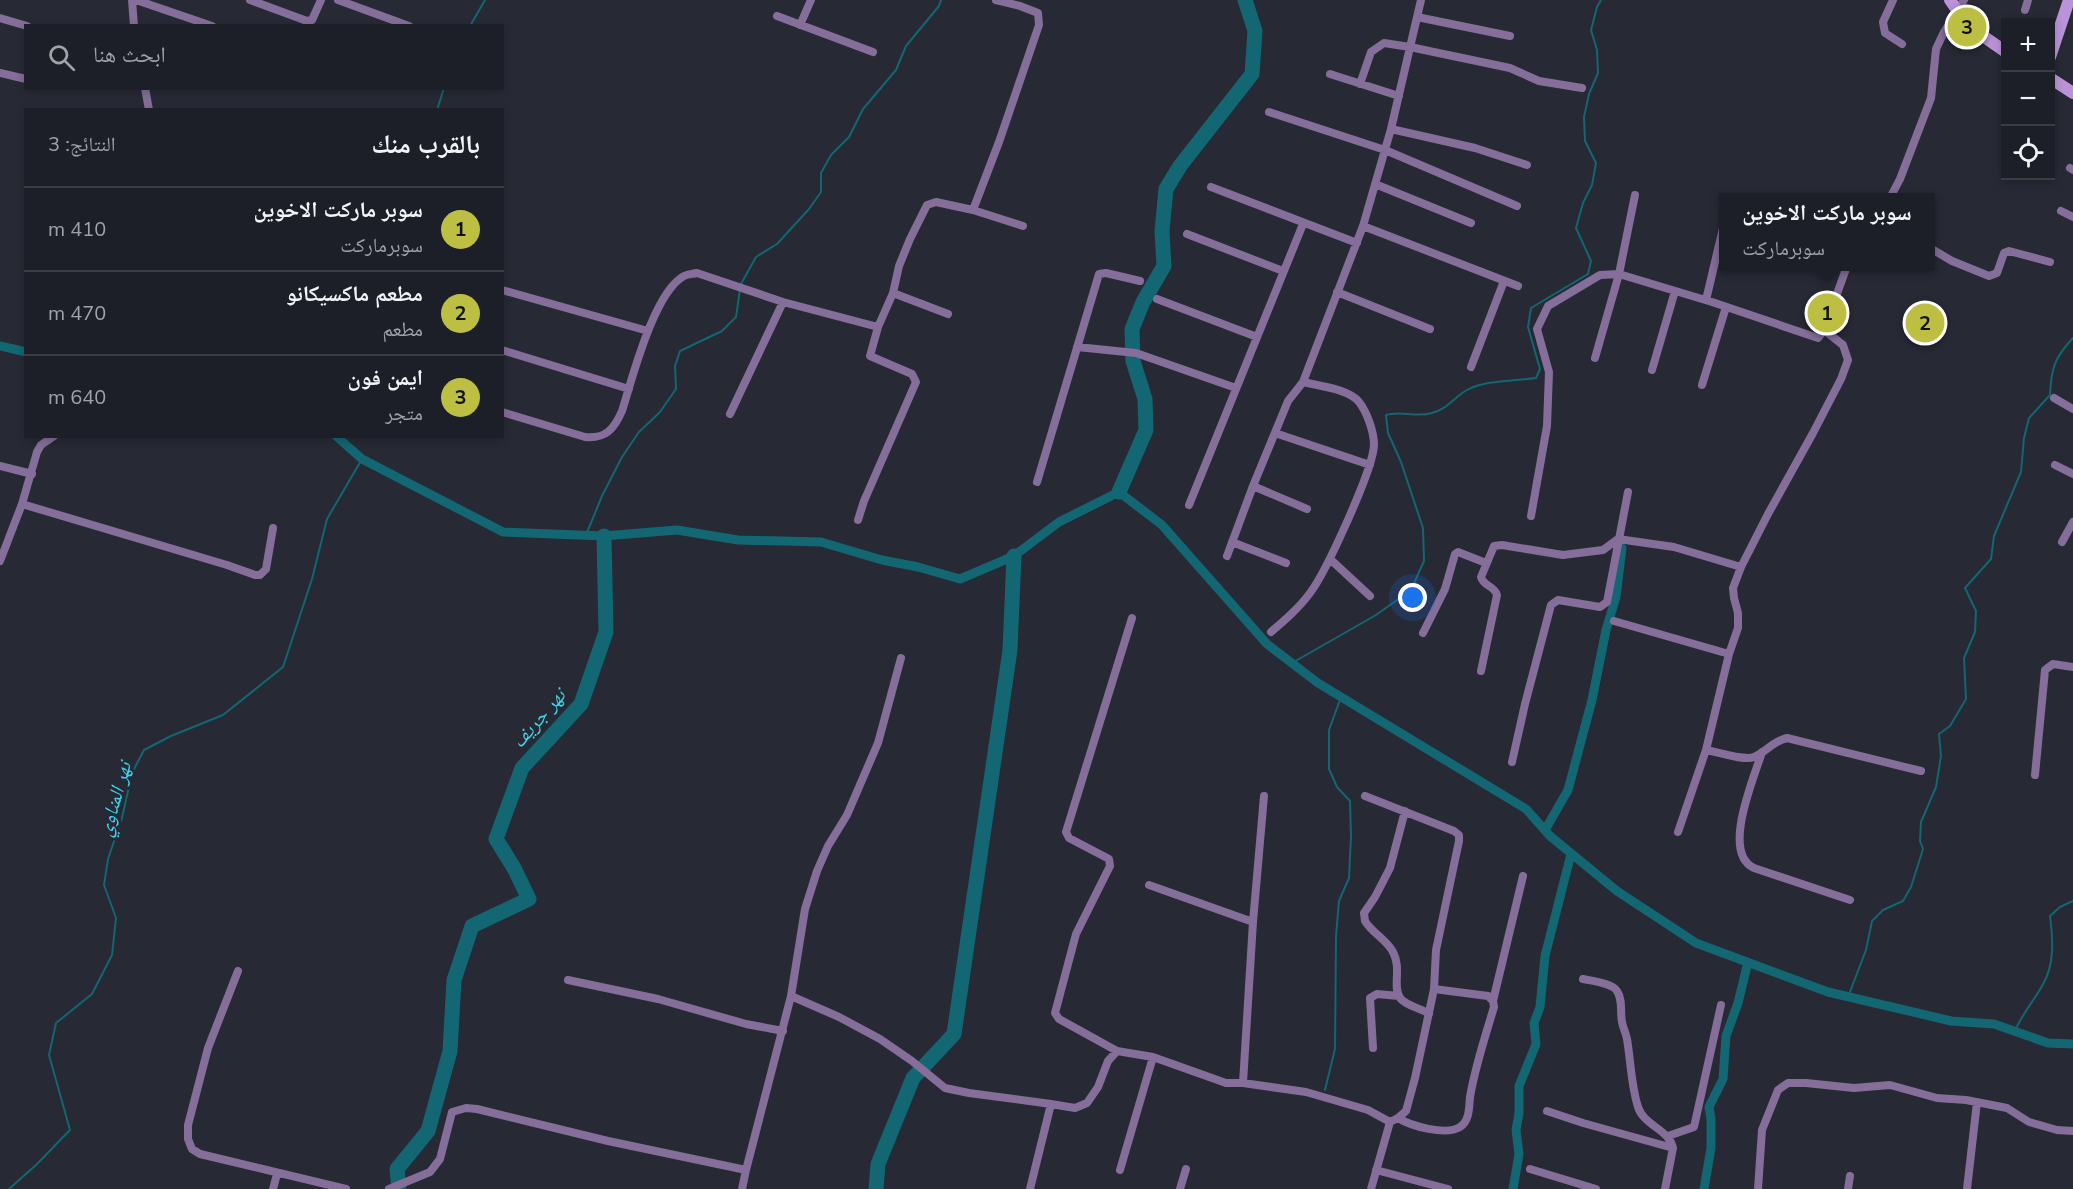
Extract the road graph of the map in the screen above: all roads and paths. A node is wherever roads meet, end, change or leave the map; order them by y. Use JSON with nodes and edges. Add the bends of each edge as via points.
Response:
{"nodes":[{"id":1,"x":134,"y":0,"type":"edge"},
{"id":2,"x":250,"y":0,"type":"edge"},
{"id":3,"x":321,"y":0,"type":"edge"},
{"id":4,"x":338,"y":0,"type":"edge"},
{"id":5,"x":811,"y":0,"type":"edge"},
{"id":6,"x":996,"y":0,"type":"edge"},
{"id":7,"x":1422,"y":0,"type":"edge"},
{"id":8,"x":1893,"y":0,"type":"edge"},
{"id":9,"x":1950,"y":0,"type":"edge"},
{"id":10,"x":1964,"y":0,"type":"edge"},
{"id":11,"x":2028,"y":0,"type":"edge"},
{"id":12,"x":2069,"y":0,"type":"edge"},
{"id":13,"x":2025,"y":10,"type":"dead end"},
{"id":14,"x":1957,"y":11,"type":"junction"},
{"id":15,"x":777,"y":16,"type":"dead end"},
{"id":16,"x":1417,"y":17,"type":"junction"},
{"id":17,"x":0,"y":18,"type":"edge"},
{"id":18,"x":314,"y":23,"type":"edge"},
{"id":19,"x":134,"y":24,"type":"edge"},
{"id":20,"x":206,"y":24,"type":"edge"},
{"id":21,"x":404,"y":24,"type":"edge"},
{"id":22,"x":24,"y":25,"type":"edge"},
{"id":23,"x":800,"y":25,"type":"junction"},
{"id":24,"x":1510,"y":36,"type":"dead end"},
{"id":25,"x":2055,"y":42,"type":"edge"},
{"id":26,"x":1902,"y":44,"type":"dead end"},
{"id":27,"x":1410,"y":47,"type":"junction"},
{"id":28,"x":2001,"y":49,"type":"edge"},
{"id":29,"x":873,"y":52,"type":"dead end"},
{"id":30,"x":0,"y":73,"type":"edge"},
{"id":31,"x":1330,"y":74,"type":"dead end"},
{"id":32,"x":24,"y":79,"type":"edge"},
{"id":33,"x":2055,"y":81,"type":"edge"},
{"id":34,"x":1360,"y":84,"type":"junction"},
{"id":35,"x":1582,"y":88,"type":"dead end"},
{"id":36,"x":145,"y":90,"type":"edge"},
{"id":37,"x":2073,"y":93,"type":"edge"},
{"id":38,"x":1399,"y":96,"type":"junction"},
{"id":39,"x":149,"y":108,"type":"edge"},
{"id":40,"x":1269,"y":112,"type":"dead end"},
{"id":41,"x":1391,"y":129,"type":"junction"},
{"id":42,"x":1385,"y":150,"type":"junction"},
{"id":43,"x":1527,"y":165,"type":"dead end"},
{"id":44,"x":1375,"y":184,"type":"junction"},
{"id":45,"x":1211,"y":187,"type":"dead end"},
{"id":46,"x":1893,"y":193,"type":"edge"},
{"id":47,"x":1635,"y":195,"type":"dead end"},
{"id":48,"x":1517,"y":206,"type":"dead end"},
{"id":49,"x":973,"y":210,"type":"junction"},
{"id":50,"x":2061,"y":211,"type":"dead end"},
{"id":51,"x":2073,"y":217,"type":"edge"},
{"id":52,"x":1471,"y":223,"type":"dead end"},
{"id":53,"x":1303,"y":224,"type":"junction"},
{"id":54,"x":1023,"y":226,"type":"dead end"},
{"id":55,"x":1363,"y":226,"type":"junction"},
{"id":56,"x":1187,"y":234,"type":"dead end"},
{"id":57,"x":1357,"y":243,"type":"junction"},
{"id":58,"x":1719,"y":245,"type":"edge"},
{"id":59,"x":1935,"y":251,"type":"edge"},
{"id":60,"x":2050,"y":262,"type":"dead end"},
{"id":61,"x":1283,"y":271,"type":"junction"},
{"id":62,"x":1846,"y":271,"type":"edge"},
{"id":63,"x":1619,"y":274,"type":"junction"},
{"id":64,"x":1140,"y":281,"type":"dead end"},
{"id":65,"x":1504,"y":281,"type":"junction"},
{"id":66,"x":1518,"y":286,"type":"dead end"},
{"id":67,"x":504,"y":291,"type":"edge"},
{"id":68,"x":1675,"y":291,"type":"junction"},
{"id":69,"x":1337,"y":292,"type":"junction"},
{"id":70,"x":893,"y":293,"type":"junction"},
{"id":71,"x":1157,"y":299,"type":"dead end"},
{"id":72,"x":1706,"y":300,"type":"junction"},
{"id":73,"x":783,"y":302,"type":"junction"},
{"id":74,"x":1726,"y":307,"type":"junction"},
{"id":75,"x":948,"y":314,"type":"dead end"},
{"id":76,"x":878,"y":327,"type":"junction"},
{"id":77,"x":1430,"y":329,"type":"dead end"},
{"id":78,"x":1824,"y":330,"type":"junction"},
{"id":79,"x":648,"y":331,"type":"junction"},
{"id":80,"x":1257,"y":337,"type":"junction"},
{"id":81,"x":1077,"y":347,"type":"junction"},
{"id":82,"x":504,"y":351,"type":"edge"},
{"id":83,"x":1595,"y":357,"type":"dead end"},
{"id":84,"x":1471,"y":367,"type":"dead end"},
{"id":85,"x":1652,"y":370,"type":"dead end"},
{"id":86,"x":1303,"y":382,"type":"junction"},
{"id":87,"x":1702,"y":385,"type":"dead end"},
{"id":88,"x":629,"y":388,"type":"junction"},
{"id":89,"x":1236,"y":388,"type":"junction"},
{"id":90,"x":2054,"y":398,"type":"dead end"},
{"id":91,"x":2073,"y":409,"type":"edge"},
{"id":92,"x":504,"y":413,"type":"edge"},
{"id":93,"x":730,"y":414,"type":"dead end"},
{"id":94,"x":1275,"y":433,"type":"junction"},
{"id":95,"x":51,"y":438,"type":"edge"},
{"id":96,"x":1370,"y":465,"type":"junction"},
{"id":97,"x":2055,"y":465,"type":"dead end"},
{"id":98,"x":0,"y":466,"type":"edge"},
{"id":99,"x":32,"y":474,"type":"junction"},
{"id":100,"x":2073,"y":474,"type":"edge"},
{"id":101,"x":1037,"y":482,"type":"dead end"},
{"id":102,"x":1253,"y":486,"type":"junction"},
{"id":103,"x":1628,"y":492,"type":"dead end"},
{"id":104,"x":22,"y":504,"type":"junction"},
{"id":105,"x":1189,"y":505,"type":"dead end"},
{"id":106,"x":1306,"y":509,"type":"dead end"},
{"id":107,"x":1531,"y":516,"type":"dead end"},
{"id":108,"x":858,"y":520,"type":"dead end"},
{"id":109,"x":2073,"y":522,"type":"edge"},
{"id":110,"x":273,"y":528,"type":"dead end"},
{"id":111,"x":1618,"y":539,"type":"junction"},
{"id":112,"x":1232,"y":542,"type":"junction"},
{"id":113,"x":2062,"y":542,"type":"dead end"},
{"id":114,"x":1227,"y":556,"type":"dead end"},
{"id":115,"x":1330,"y":559,"type":"junction"},
{"id":116,"x":0,"y":561,"type":"edge"},
{"id":117,"x":1286,"y":563,"type":"dead end"},
{"id":118,"x":1486,"y":563,"type":"junction"},
{"id":119,"x":1741,"y":567,"type":"junction"},
{"id":120,"x":1370,"y":596,"type":"dead end"},
{"id":121,"x":1132,"y":618,"type":"dead end"},
{"id":122,"x":1614,"y":621,"type":"dead end"},
{"id":123,"x":1271,"y":632,"type":"dead end"},
{"id":124,"x":1423,"y":633,"type":"dead end"},
{"id":125,"x":1729,"y":654,"type":"junction"},
{"id":126,"x":901,"y":658,"type":"dead end"},
{"id":127,"x":2073,"y":666,"type":"edge"},
{"id":128,"x":1481,"y":671,"type":"dead end"},
{"id":129,"x":1707,"y":750,"type":"junction"},
{"id":130,"x":1762,"y":752,"type":"junction"},
{"id":131,"x":1512,"y":762,"type":"dead end"},
{"id":132,"x":1921,"y":771,"type":"dead end"},
{"id":133,"x":2034,"y":775,"type":"dead end"},
{"id":134,"x":1264,"y":796,"type":"dead end"},
{"id":135,"x":1365,"y":796,"type":"dead end"},
{"id":136,"x":1405,"y":811,"type":"junction"},
{"id":137,"x":1678,"y":832,"type":"dead end"},
{"id":138,"x":1523,"y":876,"type":"dead end"},
{"id":139,"x":1149,"y":885,"type":"dead end"},
{"id":140,"x":1850,"y":900,"type":"dead end"},
{"id":141,"x":1253,"y":922,"type":"junction"},
{"id":142,"x":238,"y":971,"type":"dead end"},
{"id":143,"x":1583,"y":979,"type":"dead end"},
{"id":144,"x":568,"y":980,"type":"dead end"},
{"id":145,"x":1434,"y":989,"type":"junction"},
{"id":146,"x":791,"y":996,"type":"junction"},
{"id":147,"x":1399,"y":996,"type":"junction"},
{"id":148,"x":1492,"y":1001,"type":"junction"},
{"id":149,"x":1721,"y":1005,"type":"dead end"},
{"id":150,"x":1429,"y":1014,"type":"junction"},
{"id":151,"x":783,"y":1031,"type":"junction"},
{"id":152,"x":1372,"y":1048,"type":"dead end"},
{"id":153,"x":1117,"y":1051,"type":"junction"},
{"id":154,"x":1152,"y":1057,"type":"junction"},
{"id":155,"x":1243,"y":1083,"type":"junction"},
{"id":156,"x":1977,"y":1102,"type":"junction"},
{"id":157,"x":1051,"y":1104,"type":"junction"},
{"id":158,"x":1547,"y":1111,"type":"dead end"},
{"id":159,"x":1394,"y":1120,"type":"junction"},
{"id":160,"x":2073,"y":1131,"type":"edge"},
{"id":161,"x":1668,"y":1136,"type":"junction"},
{"id":162,"x":1672,"y":1148,"type":"junction"},
{"id":163,"x":1186,"y":1169,"type":"dead end"},
{"id":164,"x":1530,"y":1169,"type":"dead end"},
{"id":165,"x":746,"y":1170,"type":"junction"},
{"id":166,"x":1120,"y":1170,"type":"dead end"},
{"id":167,"x":1376,"y":1170,"type":"junction"},
{"id":168,"x":277,"y":1174,"type":"junction"},
{"id":169,"x":1850,"y":1176,"type":"dead end"},
{"id":170,"x":332,"y":1187,"type":"edge"},
{"id":171,"x":273,"y":1189,"type":"edge"},
{"id":172,"x":346,"y":1189,"type":"edge"},
{"id":173,"x":390,"y":1189,"type":"edge"},
{"id":174,"x":742,"y":1189,"type":"edge"},
{"id":175,"x":1030,"y":1189,"type":"edge"},
{"id":176,"x":1180,"y":1189,"type":"edge"},
{"id":177,"x":1371,"y":1189,"type":"edge"},
{"id":178,"x":1449,"y":1189,"type":"edge"},
{"id":179,"x":1596,"y":1189,"type":"edge"},
{"id":180,"x":1665,"y":1189,"type":"edge"},
{"id":181,"x":1758,"y":1189,"type":"edge"},
{"id":182,"x":1848,"y":1189,"type":"edge"},
{"id":183,"x":1967,"y":1189,"type":"edge"}],
"edges":[{"from":1,"to":19,"type":"street"},
{"from":1,"to":20,"type":"street"},
{"from":2,"to":18,"type":"street"},
{"from":3,"to":18,"type":"street"},
{"from":4,"to":21,"type":"street"},
{"from":5,"to":23,"type":"street"},
{"from":6,"to":49,"type":"street","via":[[1038,13],[1039,25]]},
{"from":7,"to":16,"type":"street"},
{"from":8,"to":26,"type":"street","via":[[1883,22],[1885,33]]},
{"from":9,"to":14,"type":"main road"},
{"from":10,"to":14,"type":"street"},
{"from":11,"to":13,"type":"street"},
{"from":12,"to":25,"type":"main road"},
{"from":14,"to":28,"type":"main road","via":[[1967,25]]},
{"from":14,"to":46,"type":"street","via":[[1936,49],[1931,98]]},
{"from":15,"to":23,"type":"street"},
{"from":16,"to":24,"type":"street"},
{"from":16,"to":27,"type":"street"},
{"from":17,"to":22,"type":"street"},
{"from":23,"to":29,"type":"street"},
{"from":27,"to":34,"type":"street","via":[[1384,43],[1378,46],[1371,52]]},
{"from":27,"to":35,"type":"street","via":[[1510,68],[1539,81]]},
{"from":27,"to":38,"type":"street"},
{"from":30,"to":32,"type":"street"},
{"from":31,"to":34,"type":"street"},
{"from":33,"to":37,"type":"main road"},
{"from":34,"to":38,"type":"street"},
{"from":36,"to":39,"type":"street"},
{"from":38,"to":41,"type":"street"},
{"from":40,"to":42,"type":"street"},
{"from":41,"to":42,"type":"street"},
{"from":41,"to":43,"type":"street","via":[[1475,148]]},
{"from":42,"to":44,"type":"street"},
{"from":42,"to":48,"type":"street"},
{"from":44,"to":52,"type":"street"},
{"from":44,"to":55,"type":"street"},
{"from":45,"to":53,"type":"street"},
{"from":47,"to":63,"type":"street"},
{"from":49,"to":54,"type":"street"},
{"from":49,"to":70,"type":"street","via":[[936,202],[927,205],[910,239]]},
{"from":50,"to":51,"type":"street"},
{"from":53,"to":57,"type":"street"},
{"from":53,"to":61,"type":"street"},
{"from":55,"to":57,"type":"street"},
{"from":55,"to":65,"type":"street"},
{"from":56,"to":61,"type":"street"},
{"from":57,"to":69,"type":"street"},
{"from":58,"to":72,"type":"street"},
{"from":59,"to":60,"type":"street","via":[[1989,276],[1997,273],[2004,253],[2009,251]]},
{"from":61,"to":80,"type":"street"},
{"from":62,"to":78,"type":"street"},
{"from":63,"to":68,"type":"street"},
{"from":63,"to":83,"type":"street"},
{"from":63,"to":107,"type":"street","via":[[1600,275],[1548,306],[1537,329],[1549,383],[1547,426]]},
{"from":64,"to":81,"type":"street","via":[[1099,274]]},
{"from":65,"to":66,"type":"street"},
{"from":65,"to":84,"type":"street"},
{"from":67,"to":79,"type":"street"},
{"from":68,"to":72,"type":"street"},
{"from":68,"to":85,"type":"street"},
{"from":69,"to":77,"type":"street"},
{"from":69,"to":86,"type":"street"},
{"from":70,"to":75,"type":"street"},
{"from":70,"to":76,"type":"street"},
{"from":71,"to":80,"type":"street"},
{"from":72,"to":74,"type":"street"},
{"from":73,"to":76,"type":"street"},
{"from":73,"to":79,"type":"street","via":[[697,273],[683,276],[671,287]]},
{"from":73,"to":93,"type":"street"},
{"from":74,"to":78,"type":"street","via":[[1818,338]]},
{"from":74,"to":87,"type":"street"},
{"from":76,"to":108,"type":"street","via":[[870,356],[912,374],[916,382]]},
{"from":78,"to":119,"type":"street","via":[[1843,345],[1848,360]]},
{"from":79,"to":88,"type":"street"},
{"from":80,"to":89,"type":"street"},
{"from":81,"to":89,"type":"street","via":[[1136,353]]},
{"from":81,"to":101,"type":"street"},
{"from":82,"to":88,"type":"street"},
{"from":86,"to":94,"type":"street","via":[[1288,401]]},
{"from":86,"to":96,"type":"street","via":[[1336,389],[1358,401],[1374,445]]},
{"from":88,"to":92,"type":"street","via":[[615,426],[606,435],[593,438]]},
{"from":89,"to":105,"type":"street"},
{"from":90,"to":91,"type":"street"},
{"from":94,"to":96,"type":"street"},
{"from":94,"to":102,"type":"street"},
{"from":95,"to":99,"type":"street","via":[[36,452]]},
{"from":96,"to":115,"type":"street"},
{"from":97,"to":100,"type":"street"},
{"from":98,"to":99,"type":"street"},
{"from":99,"to":104,"type":"street"},
{"from":102,"to":106,"type":"street"},
{"from":102,"to":112,"type":"street"},
{"from":103,"to":111,"type":"street"},
{"from":104,"to":110,"type":"street","via":[[255,575],[266,569]]},
{"from":104,"to":116,"type":"street"},
{"from":109,"to":113,"type":"street"},
{"from":111,"to":118,"type":"street","via":[[1602,550],[1563,555],[1498,545],[1491,550]]},
{"from":111,"to":119,"type":"street","via":[[1674,547]]},
{"from":111,"to":131,"type":"street","via":[[1604,605],[1558,600],[1551,605]]},
{"from":112,"to":114,"type":"street"},
{"from":112,"to":117,"type":"street"},
{"from":115,"to":120,"type":"street"},
{"from":115,"to":123,"type":"street","via":[[1311,592]]},
{"from":118,"to":124,"type":"street","via":[[1455,554]]},
{"from":118,"to":128,"type":"street","via":[[1482,580],[1497,595]]},
{"from":119,"to":125,"type":"street","via":[[1733,588],[1738,628]]},
{"from":121,"to":153,"type":"street","via":[[1066,832],[1069,838],[1109,859],[1110,866],[1076,933],[1055,1013],[1059,1020]]},
{"from":122,"to":125,"type":"street"},
{"from":125,"to":129,"type":"street"},
{"from":126,"to":146,"type":"street","via":[[878,743],[817,871],[805,909]]},
{"from":127,"to":133,"type":"street","via":[[2053,664],[2045,669]]},
{"from":129,"to":130,"type":"street","via":[[1748,759]]},
{"from":129,"to":137,"type":"street"},
{"from":130,"to":132,"type":"street","via":[[1786,738]]},
{"from":130,"to":140,"type":"street","via":[[1739,829],[1743,861]]},
{"from":134,"to":141,"type":"street"},
{"from":135,"to":136,"type":"street"},
{"from":136,"to":145,"type":"street","via":[[1459,835],[1436,950]]},
{"from":136,"to":147,"type":"street","via":[[1390,868],[1364,913],[1368,926],[1395,955]]},
{"from":138,"to":148,"type":"street"},
{"from":139,"to":141,"type":"street"},
{"from":141,"to":155,"type":"street"},
{"from":142,"to":168,"type":"street","via":[[208,1048],[188,1125],[188,1139],[192,1149],[200,1154]]},
{"from":143,"to":161,"type":"street","via":[[1614,987],[1618,992],[1640,1111]]},
{"from":144,"to":151,"type":"street"},
{"from":145,"to":148,"type":"street","via":[[1488,996]]},
{"from":145,"to":150,"type":"street"},
{"from":146,"to":151,"type":"street"},
{"from":146,"to":157,"type":"street","via":[[880,1039],[945,1088]]},
{"from":147,"to":150,"type":"street"},
{"from":147,"to":152,"type":"street","via":[[1377,994],[1370,998]]},
{"from":148,"to":159,"type":"street","via":[[1494,1007],[1467,1119],[1460,1127],[1447,1130]]},
{"from":149,"to":161,"type":"street","via":[[1694,1127]]},
{"from":150,"to":159,"type":"street","via":[[1406,1111]]},
{"from":151,"to":165,"type":"street"},
{"from":153,"to":154,"type":"street"},
{"from":153,"to":157,"type":"street","via":[[1087,1103],[1075,1108]]},
{"from":154,"to":155,"type":"street","via":[[1226,1083]]},
{"from":154,"to":166,"type":"street"},
{"from":155,"to":159,"type":"street","via":[[1306,1092]]},
{"from":156,"to":160,"type":"street","via":[[2007,1108],[2029,1122]]},
{"from":156,"to":181,"type":"street","via":[[1938,1098],[1890,1085],[1854,1088],[1788,1083],[1778,1090],[1762,1130]]},
{"from":156,"to":183,"type":"street"},
{"from":157,"to":175,"type":"street"},
{"from":158,"to":162,"type":"street"},
{"from":159,"to":167,"type":"street"},
{"from":161,"to":162,"type":"street"},
{"from":162,"to":180,"type":"street"},
{"from":163,"to":176,"type":"street"},
{"from":164,"to":179,"type":"street"},
{"from":165,"to":173,"type":"street","via":[[466,1108],[452,1112],[440,1159],[430,1172]]},
{"from":165,"to":174,"type":"street"},
{"from":167,"to":177,"type":"street"},
{"from":167,"to":178,"type":"street"},
{"from":168,"to":170,"type":"street"},
{"from":168,"to":171,"type":"street"},
{"from":169,"to":182,"type":"street"},
{"from":170,"to":172,"type":"street"}]}
